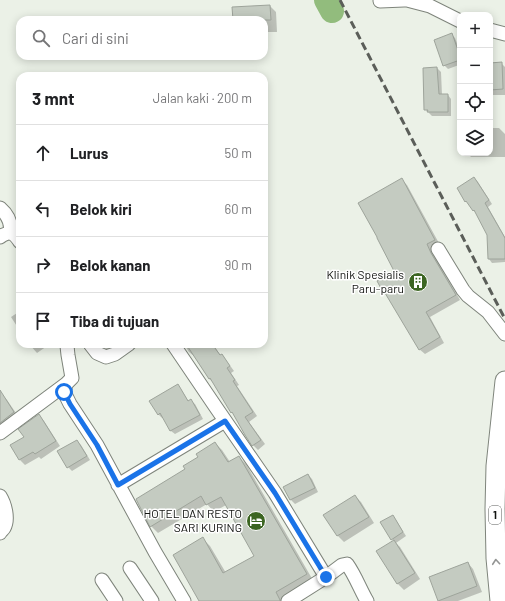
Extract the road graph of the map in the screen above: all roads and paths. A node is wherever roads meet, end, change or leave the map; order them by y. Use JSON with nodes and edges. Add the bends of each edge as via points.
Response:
{"nodes":[{"id":1,"x":406,"y":0,"type":"edge"},
{"id":2,"x":380,"y":1,"type":"dead end"},
{"id":3,"x":457,"y":20,"type":"edge"},
{"id":4,"x":493,"y":31,"type":"edge"},
{"id":5,"x":505,"y":34,"type":"edge"},
{"id":6,"x":0,"y":208,"type":"edge"},
{"id":7,"x":5,"y":235,"type":"edge"},
{"id":8,"x":16,"y":236,"type":"edge"},
{"id":9,"x":438,"y":249,"type":"dead end"},
{"id":10,"x":505,"y":334,"type":"edge"},
{"id":11,"x":67,"y":348,"type":"edge"},
{"id":12,"x":93,"y":348,"type":"edge"},
{"id":13,"x":124,"y":348,"type":"edge"},
{"id":14,"x":176,"y":348,"type":"edge"},
{"id":15,"x":505,"y":381,"type":"edge"},
{"id":16,"x":66,"y":384,"type":"junction"},
{"id":17,"x":225,"y":421,"type":"junction"},
{"id":18,"x":0,"y":433,"type":"edge"},
{"id":19,"x":118,"y":485,"type":"junction"},
{"id":20,"x":0,"y":496,"type":"edge"},
{"id":21,"x":0,"y":533,"type":"edge"},
{"id":22,"x":130,"y":568,"type":"dead end"},
{"id":23,"x":326,"y":577,"type":"junction"},
{"id":24,"x":102,"y":580,"type":"dead end"},
{"id":25,"x":116,"y":601,"type":"edge"},
{"id":26,"x":152,"y":601,"type":"edge"},
{"id":27,"x":184,"y":601,"type":"edge"},
{"id":28,"x":288,"y":601,"type":"edge"},
{"id":29,"x":367,"y":601,"type":"edge"},
{"id":30,"x":500,"y":601,"type":"edge"}],
"edges":[{"from":1,"to":2,"type":"street"},
{"from":1,"to":3,"type":"street","via":[[430,6]]},
{"from":4,"to":5,"type":"street"},
{"from":6,"to":7,"type":"street","via":[[9,218],[11,227]]},
{"from":7,"to":8,"type":"street"},
{"from":9,"to":10,"type":"street","via":[[463,290],[488,312]]},
{"from":11,"to":16,"type":"street","via":[[72,378]]},
{"from":12,"to":13,"type":"street","via":[[106,357]]},
{"from":14,"to":17,"type":"street"},
{"from":30,"to":15,"type":"highway","number":"1","one_way":true,"via":[[495,508],[496,466]]},
{"from":16,"to":18,"type":"street"},
{"from":16,"to":19,"type":"street","via":[[64,392],[70,404],[97,445]]},
{"from":17,"to":19,"type":"street"},
{"from":17,"to":23,"type":"street","via":[[275,493]]},
{"from":19,"to":27,"type":"street"},
{"from":20,"to":21,"type":"street","via":[[6,512],[5,527]]},
{"from":22,"to":26,"type":"street"},
{"from":23,"to":28,"type":"street"},
{"from":23,"to":29,"type":"street","via":[[347,564]]},
{"from":24,"to":25,"type":"street"}]}
